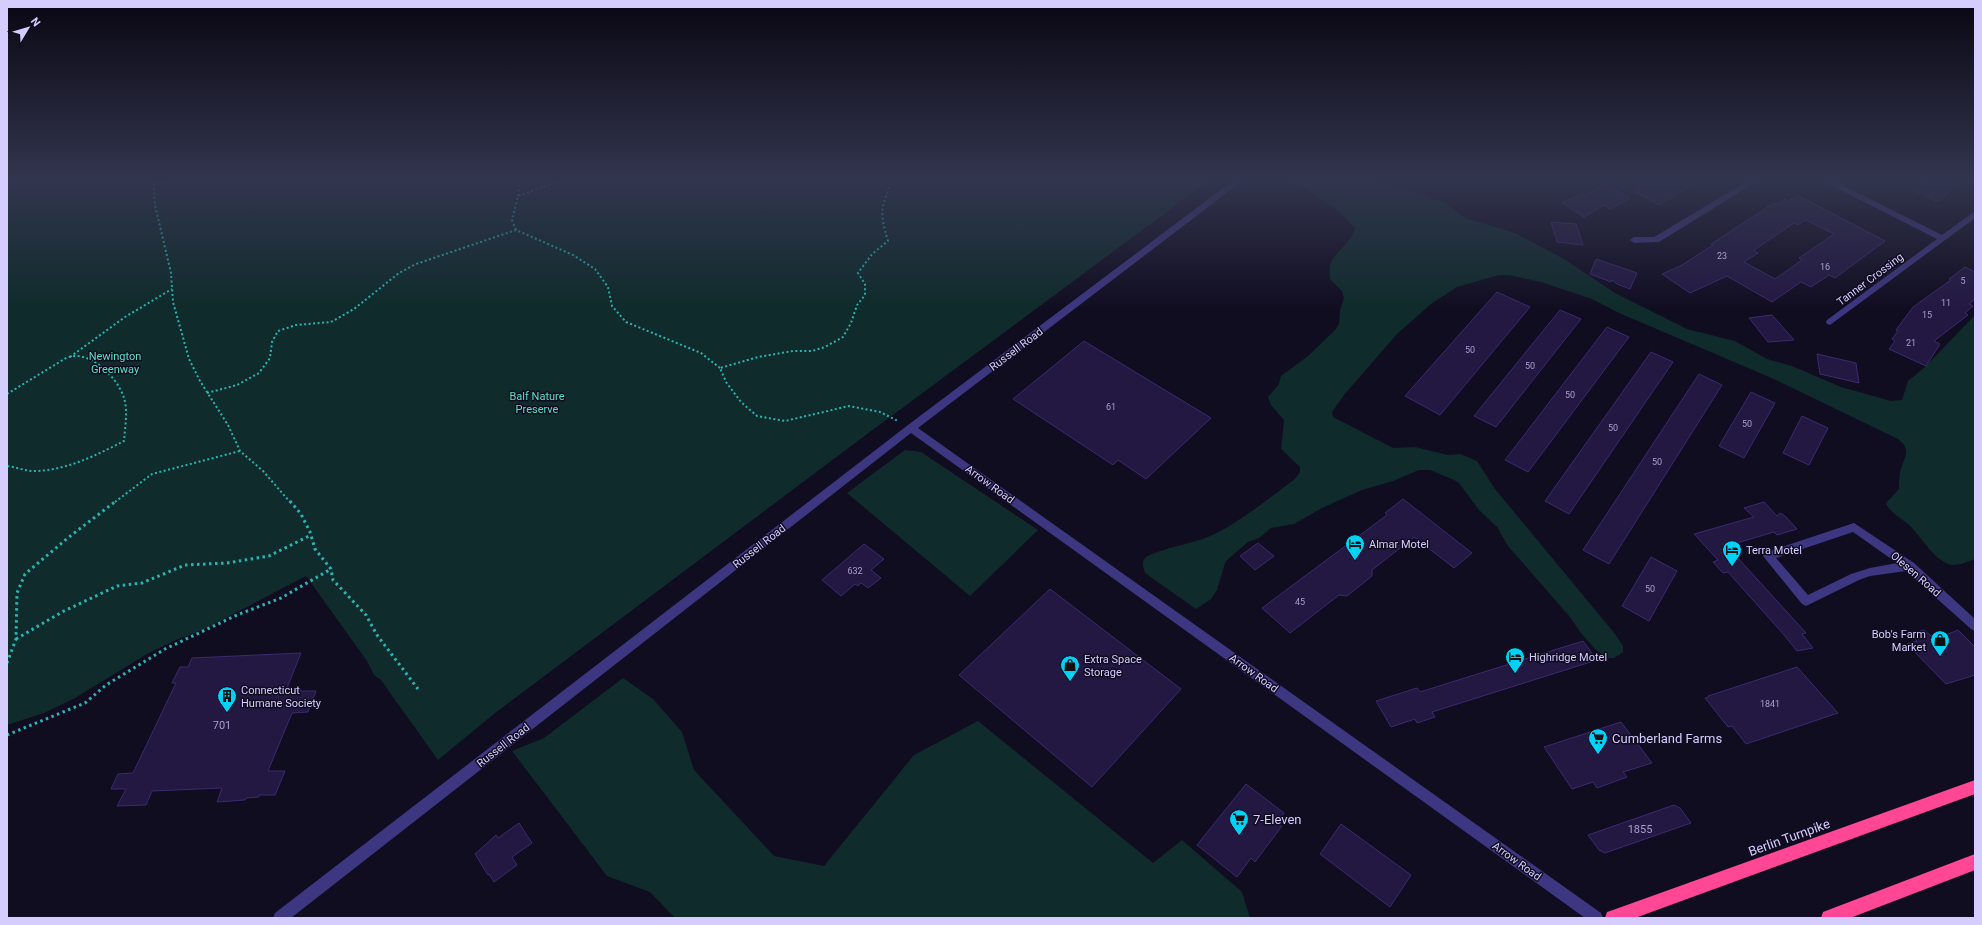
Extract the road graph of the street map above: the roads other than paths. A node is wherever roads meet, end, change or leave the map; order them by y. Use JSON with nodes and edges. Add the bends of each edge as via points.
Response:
{"nodes":[{"id":1,"x":1185,"y":222,"type":"edge"},
{"id":2,"x":1686,"y":222,"type":"edge"},
{"id":3,"x":1910,"y":222,"type":"edge"},
{"id":4,"x":1964,"y":222,"type":"edge"},
{"id":5,"x":1942,"y":238,"type":"junction"},
{"id":6,"x":1634,"y":240,"type":"dead end"},
{"id":7,"x":1830,"y":322,"type":"dead end"},
{"id":8,"x":911,"y":428,"type":"junction"},
{"id":9,"x":1910,"y":566,"type":"junction"},
{"id":10,"x":1975,"y":626,"type":"edge"},
{"id":11,"x":1975,"y":787,"type":"edge"},
{"id":12,"x":1975,"y":862,"type":"edge"},
{"id":13,"x":280,"y":918,"type":"edge"},
{"id":14,"x":1596,"y":918,"type":"edge"},
{"id":15,"x":1613,"y":918,"type":"edge"},
{"id":16,"x":1829,"y":918,"type":"edge"}],
"edges":[{"from":1,"to":8,"type":"street","name":"Russell Road"},
{"from":2,"to":6,"type":"street","via":[[1656,240]]},
{"from":3,"to":5,"type":"street"},
{"from":4,"to":5,"type":"street","name":"Tanner Crossing"},
{"from":5,"to":7,"type":"street","name":"Tanner Crossing"},
{"from":8,"to":13,"type":"street","name":"Russell Road"},
{"from":8,"to":14,"type":"street","name":"Arrow Road"},
{"from":9,"to":9,"type":"street","name":"Olesen Road","via":[[1854,527],[1768,556],[1806,601],[1855,577]]},
{"from":9,"to":10,"type":"street","name":"Olesen Road"},
{"from":11,"to":15,"type":"highway","name":"Berlin Turnpike"},
{"from":12,"to":16,"type":"highway"}]}
